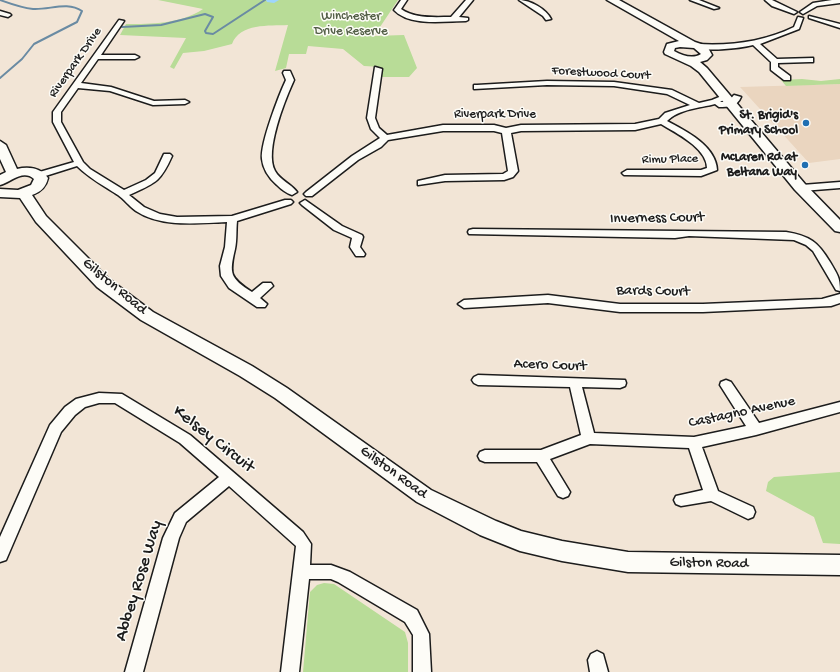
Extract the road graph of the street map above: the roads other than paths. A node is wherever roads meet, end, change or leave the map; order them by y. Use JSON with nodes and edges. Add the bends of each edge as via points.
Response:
{"nodes":[{"id":1,"x":404,"y":0,"type":"edge"},
{"id":2,"x":470,"y":0,"type":"edge"},
{"id":3,"x":522,"y":0,"type":"edge"},
{"id":4,"x":600,"y":0,"type":"edge"},
{"id":5,"x":612,"y":0,"type":"edge"},
{"id":6,"x":694,"y":0,"type":"edge"},
{"id":7,"x":768,"y":0,"type":"edge"},
{"id":8,"x":840,"y":1,"type":"edge"},
{"id":9,"x":716,"y":8,"type":"dead end"},
{"id":10,"x":0,"y":13,"type":"edge"},
{"id":11,"x":8,"y":15,"type":"dead end"},
{"id":12,"x":802,"y":15,"type":"junction"},
{"id":13,"x":454,"y":18,"type":"junction"},
{"id":14,"x":466,"y":19,"type":"dead end"},
{"id":15,"x":548,"y":19,"type":"dead end"},
{"id":16,"x":121,"y":21,"type":"dead end"},
{"id":17,"x":840,"y":26,"type":"edge"},
{"id":18,"x":754,"y":42,"type":"junction"},
{"id":19,"x":695,"y":45,"type":"junction"},
{"id":20,"x":671,"y":46,"type":"junction"},
{"id":21,"x":710,"y":52,"type":"junction"},
{"id":22,"x":97,"y":57,"type":"junction"},
{"id":23,"x":135,"y":57,"type":"dead end"},
{"id":24,"x":679,"y":58,"type":"junction"},
{"id":25,"x":810,"y":60,"type":"dead end"},
{"id":26,"x":775,"y":61,"type":"junction"},
{"id":27,"x":378,"y":69,"type":"dead end"},
{"id":28,"x":287,"y":74,"type":"dead end"},
{"id":29,"x":787,"y":78,"type":"dead end"},
{"id":30,"x":76,"y":85,"type":"junction"},
{"id":31,"x":477,"y":86,"type":"dead end"},
{"id":32,"x":730,"y":100,"type":"junction"},
{"id":33,"x":185,"y":102,"type":"dead end"},
{"id":34,"x":696,"y":105,"type":"junction"},
{"id":35,"x":662,"y":121,"type":"junction"},
{"id":36,"x":506,"y":131,"type":"junction"},
{"id":37,"x":386,"y":138,"type":"junction"},
{"id":38,"x":0,"y":145,"type":"edge"},
{"id":39,"x":167,"y":156,"type":"dead end"},
{"id":40,"x":79,"y":163,"type":"junction"},
{"id":41,"x":14,"y":174,"type":"junction"},
{"id":42,"x":626,"y":174,"type":"dead end"},
{"id":43,"x":39,"y":175,"type":"junction"},
{"id":44,"x":0,"y":181,"type":"edge"},
{"id":45,"x":421,"y":183,"type":"dead end"},
{"id":46,"x":840,"y":185,"type":"edge"},
{"id":47,"x":816,"y":187,"type":"junction"},
{"id":48,"x":802,"y":188,"type":"junction"},
{"id":49,"x":292,"y":192,"type":"junction"},
{"id":50,"x":0,"y":193,"type":"edge"},
{"id":51,"x":23,"y":193,"type":"junction"},
{"id":52,"x":123,"y":194,"type":"junction"},
{"id":53,"x":307,"y":198,"type":"junction"},
{"id":54,"x":288,"y":202,"type":"junction"},
{"id":55,"x":840,"y":211,"type":"edge"},
{"id":56,"x":232,"y":219,"type":"junction"},
{"id":57,"x":840,"y":228,"type":"edge"},
{"id":58,"x":473,"y":232,"type":"dead end"},
{"id":59,"x":360,"y":254,"type":"dead end"},
{"id":60,"x":836,"y":266,"type":"edge"},
{"id":61,"x":267,"y":286,"type":"dead end"},
{"id":62,"x":840,"y":287,"type":"edge"},
{"id":63,"x":840,"y":298,"type":"edge"},
{"id":64,"x":464,"y":304,"type":"dead end"},
{"id":65,"x":478,"y":380,"type":"dead end"},
{"id":66,"x":575,"y":383,"type":"junction"},
{"id":67,"x":620,"y":383,"type":"dead end"},
{"id":68,"x":726,"y":385,"type":"dead end"},
{"id":69,"x":840,"y":407,"type":"edge"},
{"id":70,"x":756,"y":430,"type":"junction"},
{"id":71,"x":589,"y":438,"type":"junction"},
{"id":72,"x":694,"y":442,"type":"junction"},
{"id":73,"x":484,"y":456,"type":"dead end"},
{"id":74,"x":541,"y":456,"type":"junction"},
{"id":75,"x":230,"y":477,"type":"junction"},
{"id":76,"x":563,"y":492,"type":"dead end"},
{"id":77,"x":712,"y":495,"type":"junction"},
{"id":78,"x":681,"y":500,"type":"dead end"},
{"id":79,"x":748,"y":512,"type":"dead end"},
{"id":80,"x":0,"y":555,"type":"edge"},
{"id":81,"x":840,"y":566,"type":"edge"},
{"id":82,"x":302,"y":572,"type":"junction"},
{"id":83,"x":134,"y":672,"type":"edge"},
{"id":84,"x":290,"y":672,"type":"edge"},
{"id":85,"x":422,"y":672,"type":"edge"}],
"edges":[{"from":1,"to":13,"type":"street","via":[[397,10],[402,15]]},
{"from":2,"to":13,"type":"street"},
{"from":3,"to":15,"type":"street","via":[[546,15]]},
{"from":4,"to":20,"type":"main road","via":[[659,32]]},
{"from":5,"to":19,"type":"main road"},
{"from":6,"to":9,"type":"street"},
{"from":7,"to":12,"type":"street","via":[[774,5],[794,12],[794,15]]},
{"from":8,"to":12,"type":"street","via":[[815,4]]},
{"from":10,"to":11,"type":"street"},
{"from":12,"to":17,"type":"street"},
{"from":12,"to":18,"type":"street","via":[[797,28]]},
{"from":13,"to":14,"type":"street"},
{"from":16,"to":22,"type":"street","name":"Riverpark Drive"},
{"from":18,"to":21,"type":"street"},
{"from":18,"to":26,"type":"street"},
{"from":19,"to":20,"type":"main road"},
{"from":19,"to":21,"type":"main road"},
{"from":20,"to":24,"type":"main road","via":[[669,52]]},
{"from":21,"to":24,"type":"main road","via":[[697,60]]},
{"from":21,"to":32,"type":"main road","via":[[708,61]]},
{"from":22,"to":23,"type":"street"},
{"from":22,"to":30,"type":"street","name":"Riverpark Drive"},
{"from":24,"to":32,"type":"main road","via":[[703,70]]},
{"from":25,"to":26,"type":"street"},
{"from":26,"to":29,"type":"street","via":[[774,68]]},
{"from":27,"to":37,"type":"street","via":[[371,118],[375,129]]},
{"from":28,"to":49,"type":"street","via":[[290,80],[281,101],[266,161],[268,170]]},
{"from":30,"to":33,"type":"street","via":[[111,89],[153,103]]},
{"from":30,"to":40,"type":"street","name":"Riverpark Drive","via":[[57,112],[57,122]]},
{"from":31,"to":34,"type":"street","name":"Forestwood Court","via":[[614,84],[669,92]]},
{"from":32,"to":34,"type":"street","name":"Riverpark Drive"},
{"from":32,"to":47,"type":"main road"},
{"from":32,"to":48,"type":"main road"},
{"from":34,"to":35,"type":"street","name":"Riverpark Drive","via":[[668,115]]},
{"from":35,"to":36,"type":"street","name":"Riverpark Drive","via":[[631,128],[522,128]]},
{"from":35,"to":42,"type":"street","name":"Rimu Place","via":[[696,143],[712,163],[712,170]]},
{"from":36,"to":37,"type":"street","name":"Riverpark Drive","via":[[494,128],[443,128]]},
{"from":36,"to":45,"type":"street","via":[[513,171],[510,175],[445,178]]},
{"from":37,"to":53,"type":"street","name":"Riverpark Drive","via":[[361,154]]},
{"from":38,"to":41,"type":"main road"},
{"from":39,"to":52,"type":"street","via":[[159,174],[149,182]]},
{"from":40,"to":43,"type":"street"},
{"from":40,"to":52,"type":"street","name":"Riverpark Drive"},
{"from":41,"to":43,"type":"main road","via":[[26,172]]},
{"from":41,"to":44,"type":"main road"},
{"from":43,"to":51,"type":"main road","via":[[39,184]]},
{"from":46,"to":47,"type":"street"},
{"from":47,"to":48,"type":"street"},
{"from":47,"to":55,"type":"main road"},
{"from":48,"to":57,"type":"main road"},
{"from":49,"to":53,"type":"street","via":[[301,191]]},
{"from":49,"to":54,"type":"street","via":[[286,198]]},
{"from":50,"to":51,"type":"main road"},
{"from":51,"to":81,"type":"main road","name":"Gilston Road","via":[[41,219],[103,283],[147,316],[281,393],[424,496],[488,528],[520,541],[628,562]]},
{"from":52,"to":56,"type":"street","name":"Riverpark Drive","via":[[140,209],[158,217],[177,220]]},
{"from":53,"to":54,"type":"street","via":[[294,204]]},
{"from":53,"to":59,"type":"street","via":[[338,228],[358,237],[355,247]]},
{"from":54,"to":56,"type":"street","name":"Riverpark Drive"},
{"from":56,"to":61,"type":"street","via":[[230,247],[225,266],[227,276],[233,285],[257,301]]},
{"from":58,"to":60,"type":"street","name":"Inverness Court","via":[[689,232],[786,235],[810,243]]},
{"from":60,"to":62,"type":"street"},
{"from":63,"to":64,"type":"street","name":"Bards Court","via":[[822,303],[703,308],[620,308],[548,299]]},
{"from":65,"to":66,"type":"street","name":"Acero Court"},
{"from":66,"to":67,"type":"street","name":"Acero Court"},
{"from":66,"to":71,"type":"street"},
{"from":68,"to":70,"type":"street"},
{"from":69,"to":70,"type":"street","name":"Castagno Avenue"},
{"from":70,"to":72,"type":"street","name":"Castagno Avenue"},
{"from":71,"to":72,"type":"street","name":"Castagno Avenue"},
{"from":71,"to":74,"type":"street","name":"Castagno Avenue"},
{"from":72,"to":77,"type":"street"},
{"from":73,"to":74,"type":"street","name":"Castagno Avenue"},
{"from":74,"to":76,"type":"street"},
{"from":75,"to":80,"type":"street","name":"Kelsey Circuit","via":[[177,433],[116,398],[99,398],[81,403],[70,411],[55,429]]},
{"from":75,"to":82,"type":"street","name":"Kelsey Circuit","via":[[298,537],[304,550]]},
{"from":75,"to":83,"type":"street","name":"Abbey Rose Way","via":[[180,518],[171,538]]},
{"from":77,"to":78,"type":"street"},
{"from":77,"to":79,"type":"street"},
{"from":82,"to":84,"type":"street","name":"Kelsey Circuit"},
{"from":82,"to":85,"type":"street","via":[[331,572],[344,577],[411,616],[421,634]]}]}
